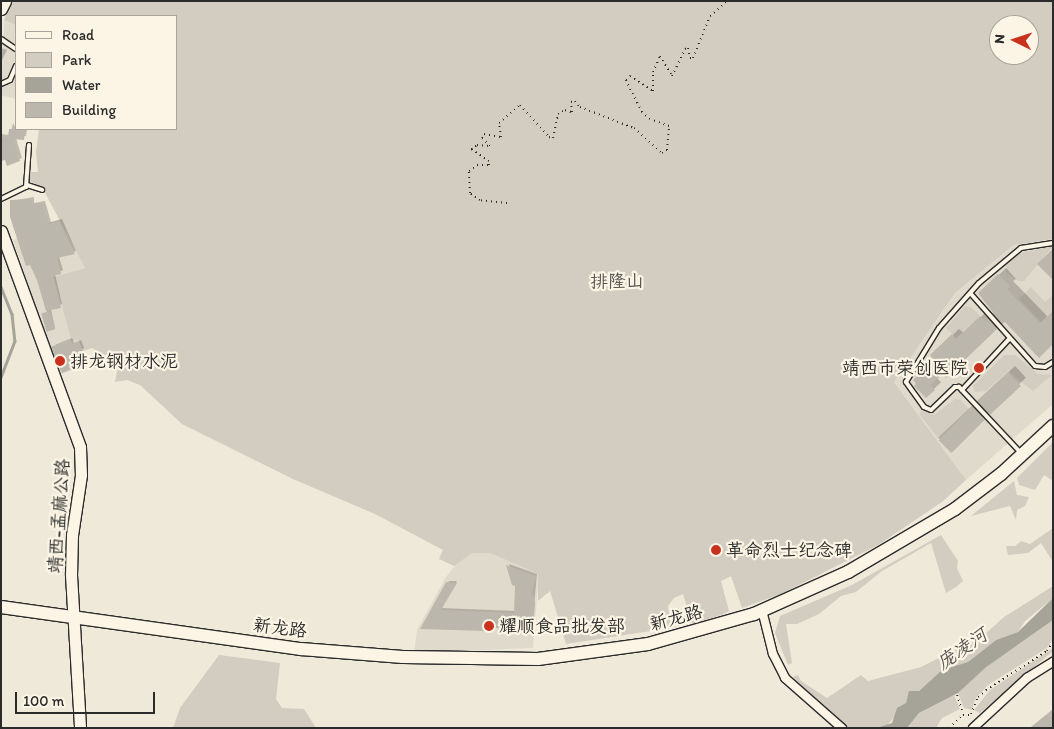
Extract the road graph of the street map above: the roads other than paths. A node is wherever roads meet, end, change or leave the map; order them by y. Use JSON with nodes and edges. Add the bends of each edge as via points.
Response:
{"nodes":[{"id":1,"x":5,"y":1,"type":"edge"},
{"id":2,"x":1,"y":9,"type":"edge"},
{"id":3,"x":1,"y":39,"type":"edge"},
{"id":4,"x":15,"y":48,"type":"edge"},
{"id":5,"x":15,"y":68,"type":"edge"},
{"id":6,"x":1,"y":84,"type":"edge"},
{"id":7,"x":29,"y":145,"type":"dead end"},
{"id":8,"x":27,"y":185,"type":"junction"},
{"id":9,"x":42,"y":190,"type":"dead end"},
{"id":10,"x":1,"y":199,"type":"edge"},
{"id":11,"x":1,"y":231,"type":"edge"},
{"id":12,"x":1053,"y":244,"type":"edge"},
{"id":13,"x":971,"y":294,"type":"junction"},
{"id":14,"x":1009,"y":339,"type":"junction"},
{"id":15,"x":1053,"y":362,"type":"edge"},
{"id":16,"x":962,"y":390,"type":"junction"},
{"id":17,"x":1053,"y":426,"type":"edge"},
{"id":18,"x":1053,"y":433,"type":"edge"},
{"id":19,"x":1025,"y":457,"type":"junction"},
{"id":20,"x":1,"y":607,"type":"edge"},
{"id":21,"x":762,"y":612,"type":"junction"},
{"id":22,"x":73,"y":615,"type":"junction"},
{"id":23,"x":1052,"y":664,"type":"edge"},
{"id":24,"x":978,"y":726,"type":"edge"},
{"id":25,"x":80,"y":728,"type":"edge"},
{"id":26,"x":842,"y":728,"type":"edge"}],
"edges":[{"from":1,"to":2,"type":"main road"},
{"from":3,"to":4,"type":"lane"},
{"from":5,"to":6,"type":"lane","via":[[10,80]]},
{"from":7,"to":8,"type":"lane","via":[[25,167]]},
{"from":8,"to":9,"type":"lane"},
{"from":8,"to":10,"type":"lane"},
{"from":11,"to":22,"type":"main road","name":"靖西-孟麻公路","via":[[80,447],[81,480],[71,558]]},
{"from":12,"to":13,"type":"lane","via":[[1012,252]]},
{"from":13,"to":14,"type":"lane"},
{"from":13,"to":16,"type":"lane","via":[[939,328],[906,382],[924,407],[931,410],[955,387]]},
{"from":14,"to":15,"type":"lane","via":[[1035,366],[1045,367]]},
{"from":14,"to":16,"type":"lane"},
{"from":16,"to":19,"type":"lane"},
{"from":17,"to":19,"type":"main road","name":"新龙路"},
{"from":18,"to":19,"type":"main road","name":"新龙路"},
{"from":19,"to":21,"type":"main road","name":"新龙路","via":[[929,532],[832,585]]},
{"from":20,"to":22,"type":"main road","name":"新龙路"},
{"from":21,"to":22,"type":"main road","name":"新龙路","via":[[674,641],[596,656],[537,662],[454,663],[285,650],[92,622]]},
{"from":21,"to":26,"type":"street","via":[[772,654],[785,678]]},
{"from":22,"to":25,"type":"main road","name":"靖西-孟麻公路"},
{"from":23,"to":24,"type":"street","via":[[1027,678]]}]}
